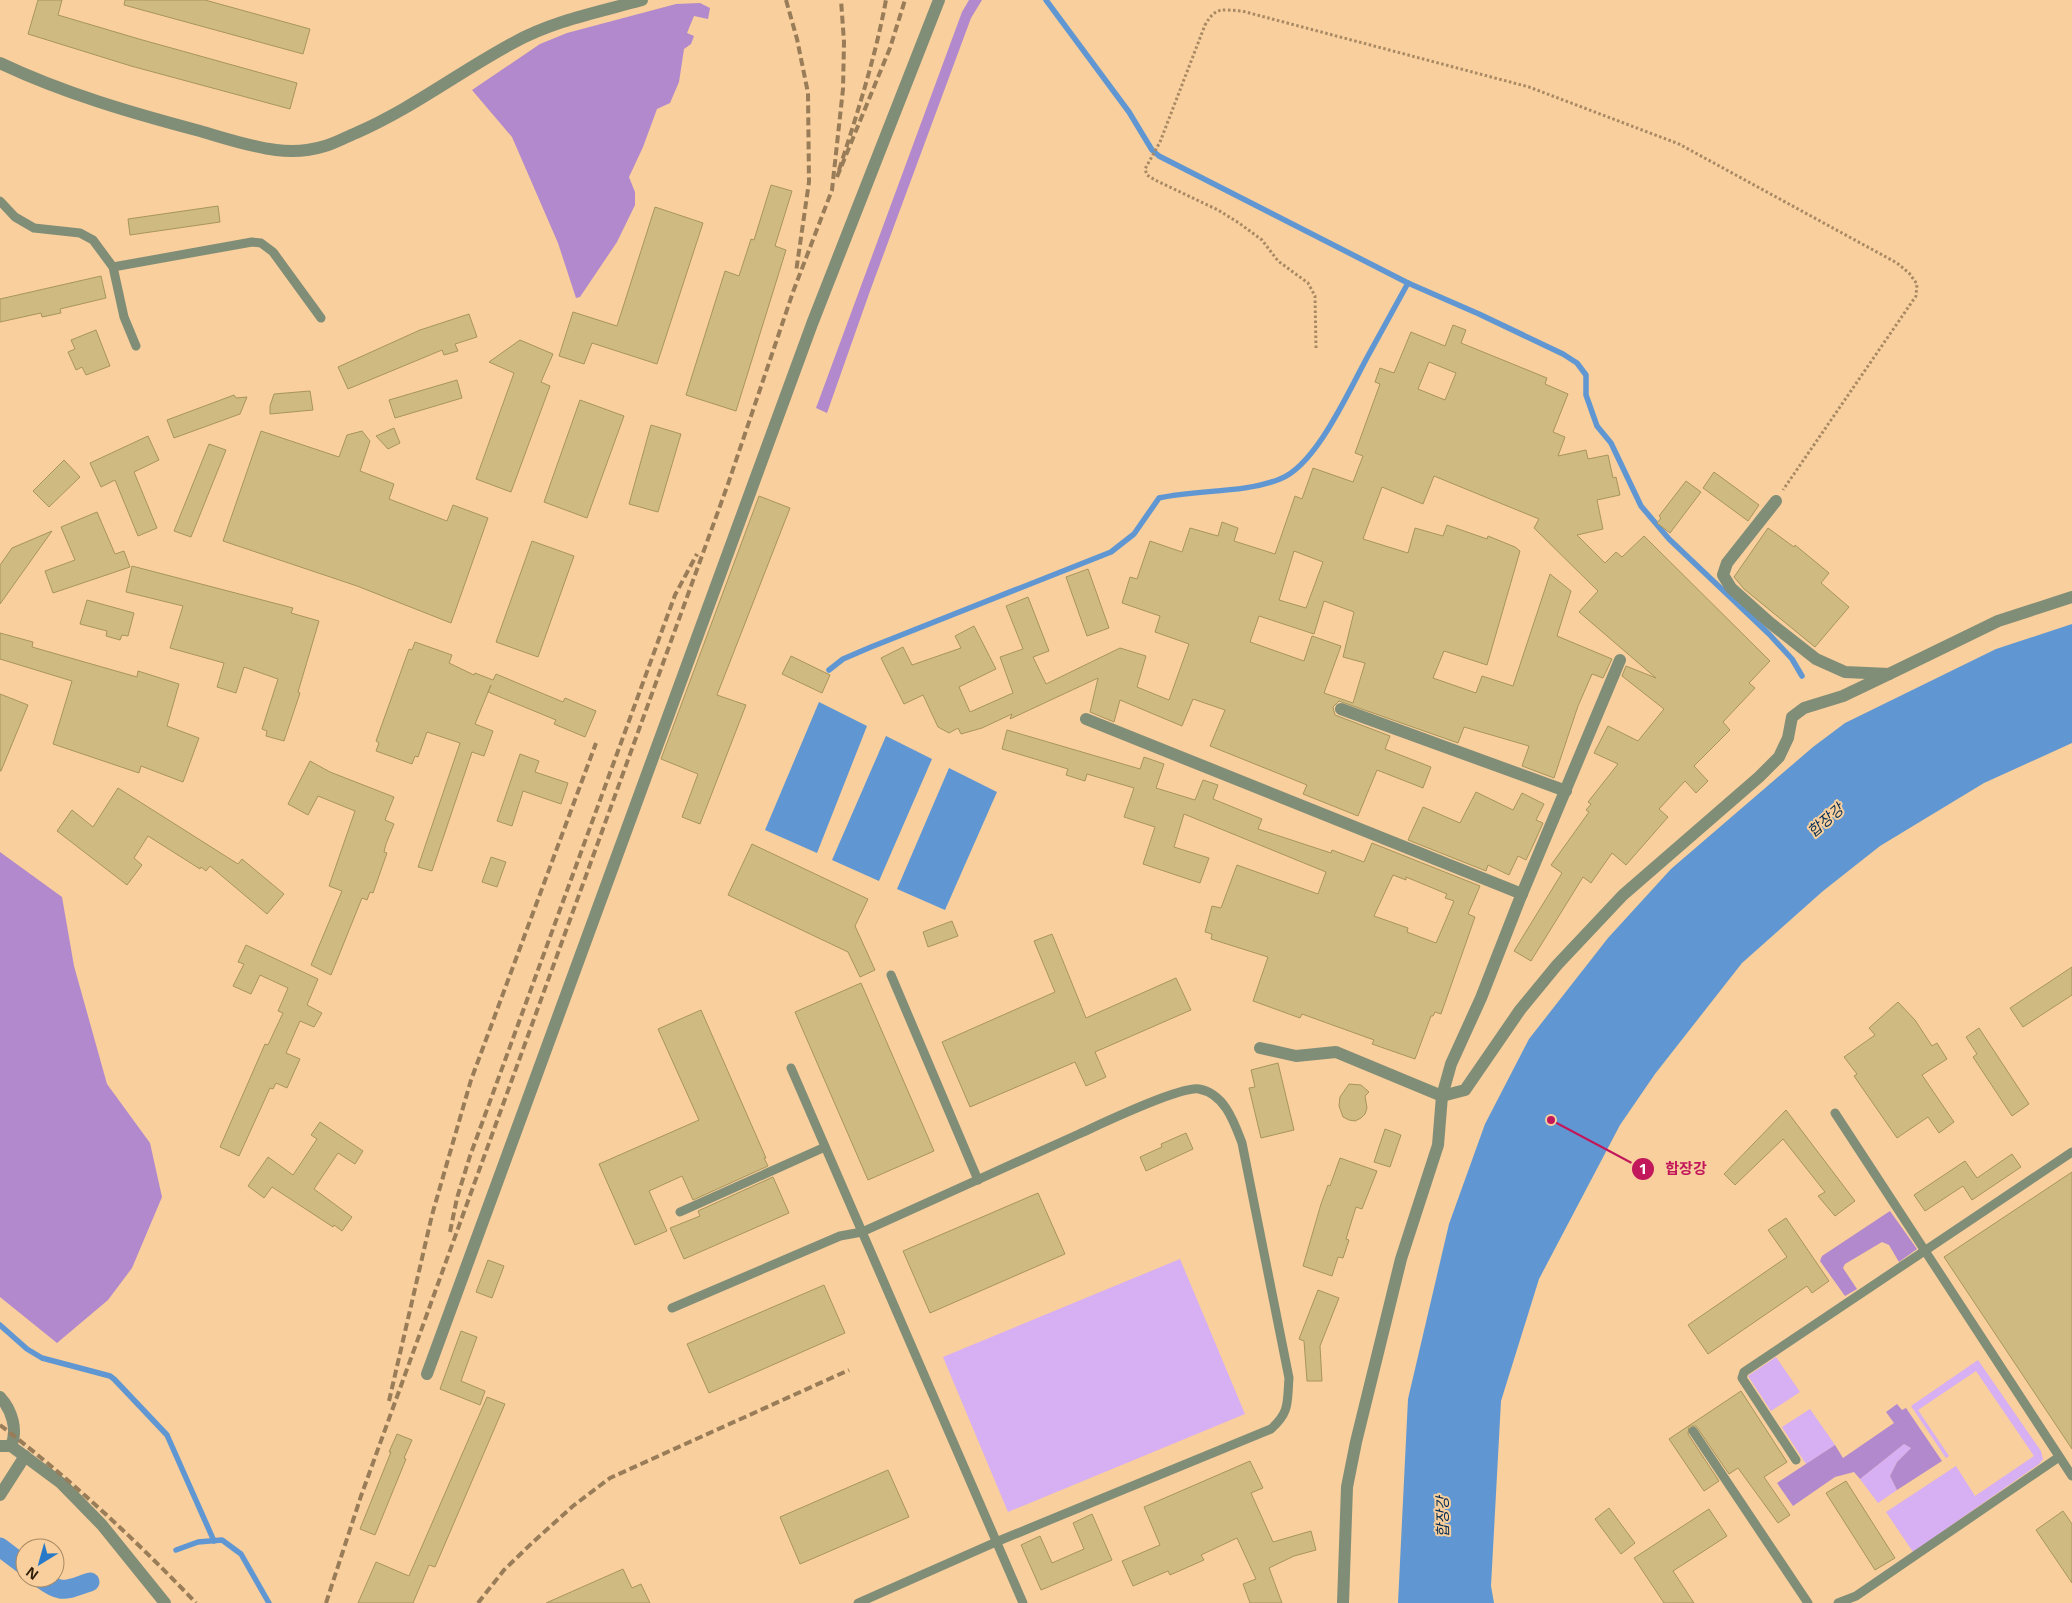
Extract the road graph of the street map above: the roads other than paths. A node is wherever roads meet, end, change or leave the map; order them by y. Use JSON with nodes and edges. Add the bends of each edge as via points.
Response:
{"nodes":[{"id":1,"x":642,"y":0,"type":"edge"},
{"id":2,"x":939,"y":0,"type":"edge"},
{"id":3,"x":0,"y":63,"type":"edge"},
{"id":4,"x":0,"y":201,"type":"edge"},
{"id":5,"x":113,"y":266,"type":"junction"},
{"id":6,"x":321,"y":318,"type":"dead end"},
{"id":7,"x":136,"y":346,"type":"dead end"},
{"id":8,"x":1776,"y":501,"type":"road end"},
{"id":9,"x":2072,"y":597,"type":"edge"},
{"id":10,"x":1620,"y":660,"type":"dead end"},
{"id":11,"x":1889,"y":674,"type":"junction"},
{"id":12,"x":1341,"y":709,"type":"dead end"},
{"id":13,"x":1086,"y":719,"type":"dead end"},
{"id":14,"x":1566,"y":791,"type":"junction"},
{"id":15,"x":1522,"y":894,"type":"junction"},
{"id":16,"x":891,"y":975,"type":"dead end"},
{"id":17,"x":1260,"y":1048,"type":"dead end"},
{"id":18,"x":791,"y":1068,"type":"dead end"},
{"id":19,"x":1442,"y":1096,"type":"junction"},
{"id":20,"x":1834,"y":1113,"type":"dead end"},
{"id":21,"x":825,"y":1148,"type":"junction"},
{"id":22,"x":2072,"y":1152,"type":"edge"},
{"id":23,"x":978,"y":1180,"type":"junction"},
{"id":24,"x":680,"y":1212,"type":"dead end"},
{"id":25,"x":862,"y":1232,"type":"junction"},
{"id":26,"x":1925,"y":1250,"type":"junction"},
{"id":27,"x":672,"y":1308,"type":"dead end"},
{"id":28,"x":427,"y":1374,"type":"dead end"},
{"id":29,"x":0,"y":1397,"type":"edge"},
{"id":30,"x":1693,"y":1431,"type":"dead end"},
{"id":31,"x":6,"y":1446,"type":"edge"},
{"id":32,"x":24,"y":1456,"type":"junction"},
{"id":33,"x":2059,"y":1457,"type":"junction"},
{"id":34,"x":1796,"y":1460,"type":"dead end"},
{"id":35,"x":2072,"y":1476,"type":"edge"},
{"id":36,"x":0,"y":1495,"type":"edge"},
{"id":37,"x":996,"y":1542,"type":"junction"},
{"id":38,"x":164,"y":1603,"type":"edge"},
{"id":39,"x":858,"y":1603,"type":"edge"},
{"id":40,"x":1023,"y":1603,"type":"edge"},
{"id":41,"x":1343,"y":1603,"type":"edge"},
{"id":42,"x":1808,"y":1603,"type":"edge"},
{"id":43,"x":1838,"y":1603,"type":"edge"}],
"edges":[{"from":1,"to":3,"type":"street","via":[[532,34],[418,102],[367,128],[326,146],[300,151],[266,148],[144,116]]},
{"from":2,"to":28,"type":"street","via":[[812,324]]},
{"from":4,"to":5,"type":"lane","via":[[15,217],[34,228],[80,233],[93,240]]},
{"from":5,"to":6,"type":"lane","via":[[261,243],[273,252]]},
{"from":5,"to":7,"type":"lane","via":[[124,317]]},
{"from":8,"to":11,"type":"street","via":[[1727,562],[1723,575],[1731,588],[1816,659],[1845,672]]},
{"from":9,"to":11,"type":"street","via":[[1998,621]]},
{"from":10,"to":14,"type":"street"},
{"from":11,"to":19,"type":"street","via":[[1843,696],[1804,708],[1792,717],[1788,738],[1779,757],[1623,895],[1520,1010],[1465,1090]]},
{"from":12,"to":14,"type":"street"},
{"from":13,"to":15,"type":"street"},
{"from":14,"to":15,"type":"street"},
{"from":15,"to":19,"type":"street","via":[[1451,1064]]},
{"from":16,"to":23,"type":"lane"},
{"from":17,"to":19,"type":"street","via":[[1296,1056],[1336,1052]]},
{"from":18,"to":21,"type":"lane"},
{"from":19,"to":41,"type":"street","via":[[1438,1145],[1401,1259],[1354,1451],[1347,1487]]},
{"from":20,"to":26,"type":"lane"},
{"from":21,"to":24,"type":"lane"},
{"from":21,"to":25,"type":"lane"},
{"from":22,"to":26,"type":"lane"},
{"from":23,"to":25,"type":"lane"},
{"from":23,"to":37,"type":"lane","via":[[1184,1090],[1198,1089],[1213,1094],[1234,1120],[1242,1142],[1289,1378],[1286,1413],[1271,1429]]},
{"from":25,"to":27,"type":"lane","via":[[840,1236]]},
{"from":25,"to":37,"type":"lane"},
{"from":26,"to":33,"type":"lane"},
{"from":26,"to":34,"type":"lane","via":[[1744,1372],[1742,1378]]},
{"from":29,"to":31,"type":"street","via":[[11,1413],[15,1437]]},
{"from":30,"to":42,"type":"lane"},
{"from":31,"to":32,"type":"street"},
{"from":32,"to":36,"type":"street"},
{"from":32,"to":38,"type":"street","via":[[61,1483],[102,1525]]},
{"from":33,"to":35,"type":"lane"},
{"from":33,"to":43,"type":"lane","via":[[1856,1596]]},
{"from":37,"to":39,"type":"lane"},
{"from":37,"to":40,"type":"lane"}]}
